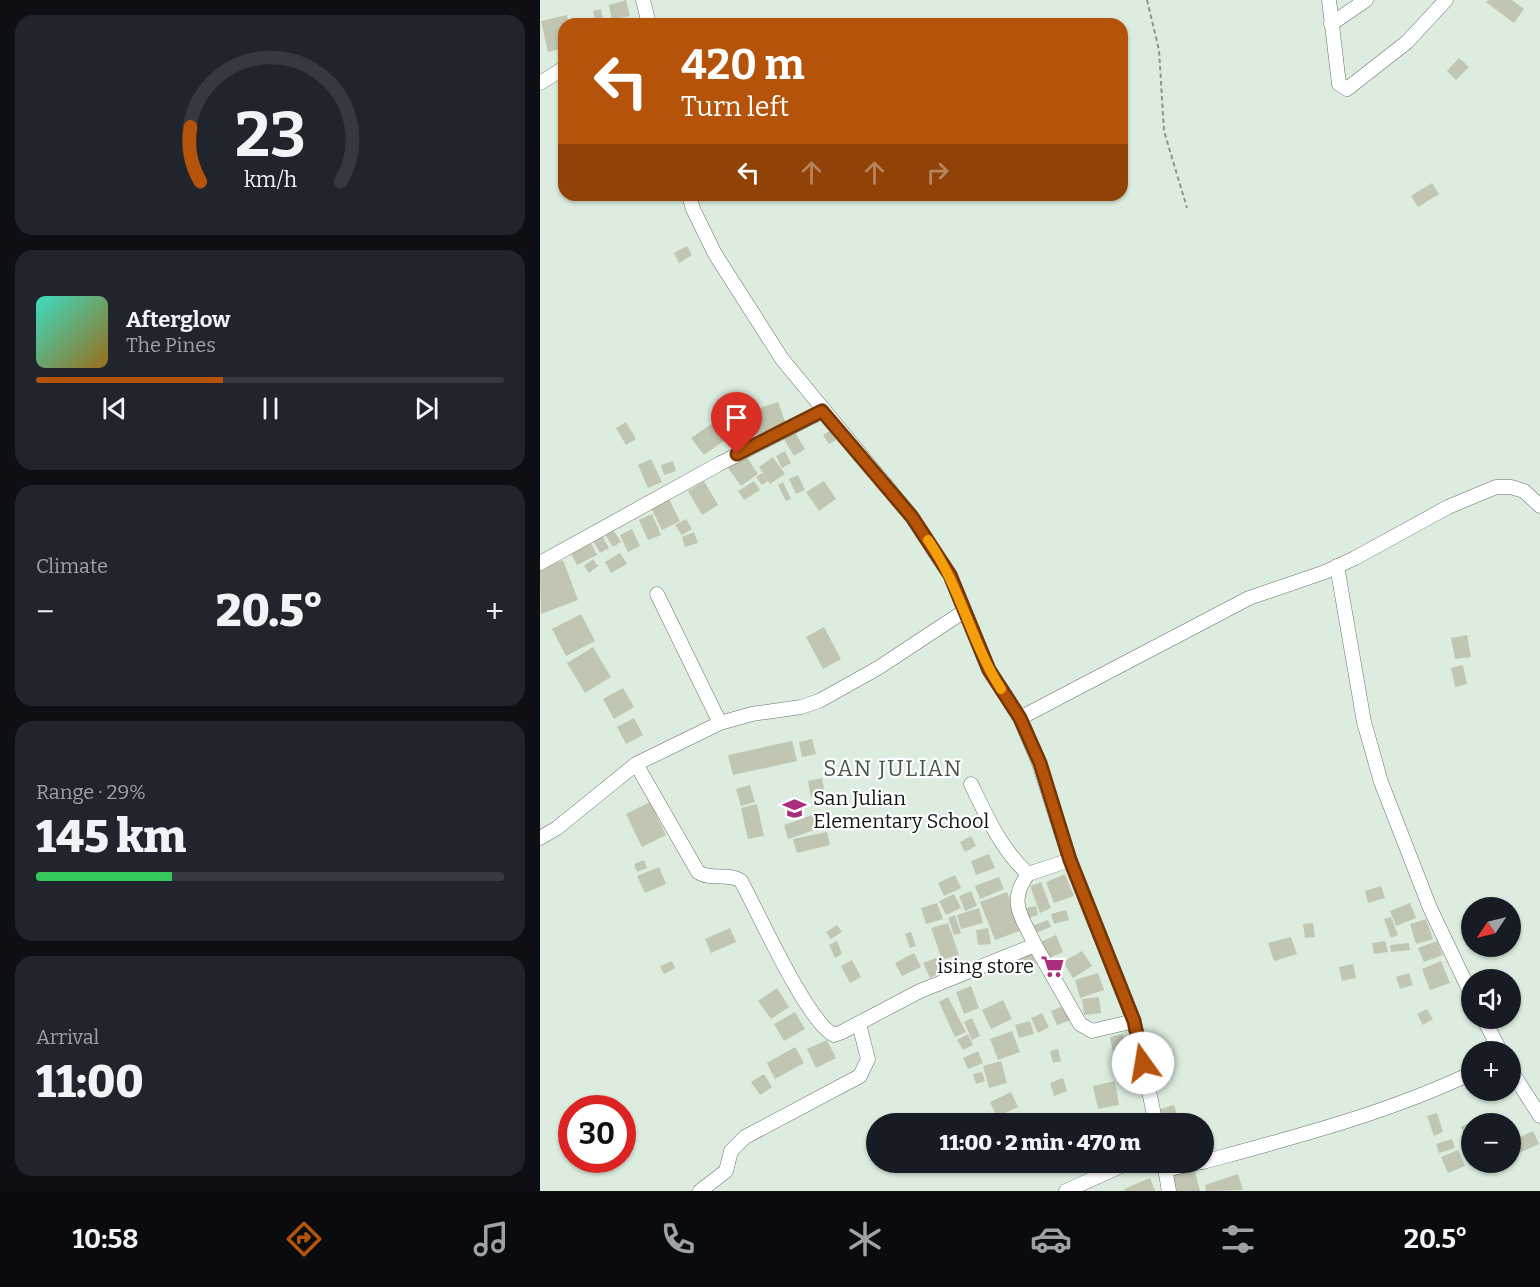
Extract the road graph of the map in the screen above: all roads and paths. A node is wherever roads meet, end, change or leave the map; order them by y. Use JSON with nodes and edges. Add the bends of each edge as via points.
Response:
{"nodes":[{"id":1,"x":643,"y":0,"type":"edge"},
{"id":2,"x":1147,"y":0,"type":"edge"},
{"id":3,"x":1329,"y":0,"type":"edge"},
{"id":4,"x":1366,"y":0,"type":"edge"},
{"id":5,"x":1446,"y":0,"type":"edge"},
{"id":6,"x":648,"y":18,"type":"edge"},
{"id":7,"x":1330,"y":24,"type":"junction"},
{"id":8,"x":558,"y":72,"type":"edge"},
{"id":9,"x":540,"y":83,"type":"edge"},
{"id":10,"x":691,"y":201,"type":"edge"},
{"id":11,"x":1187,"y":208,"type":"dead end"},
{"id":12,"x":822,"y":411,"type":"junction"},
{"id":13,"x":1540,"y":506,"type":"edge"},
{"id":14,"x":540,"y":563,"type":"edge"},
{"id":15,"x":1337,"y":566,"type":"junction"},
{"id":16,"x":657,"y":594,"type":"dead end"},
{"id":17,"x":963,"y":612,"type":"junction"},
{"id":18,"x":1020,"y":718,"type":"junction"},
{"id":19,"x":720,"y":723,"type":"junction"},
{"id":20,"x":636,"y":764,"type":"junction"},
{"id":21,"x":971,"y":784,"type":"dead end"},
{"id":22,"x":540,"y":838,"type":"edge"},
{"id":23,"x":1070,"y":860,"type":"junction"},
{"id":24,"x":1028,"y":874,"type":"junction"},
{"id":25,"x":1035,"y":945,"type":"junction"},
{"id":26,"x":1461,"y":973,"type":"edge"},
{"id":27,"x":1134,"y":1021,"type":"junction"},
{"id":28,"x":859,"y":1024,"type":"junction"},
{"id":29,"x":1461,"y":1078,"type":"edge"},
{"id":30,"x":1521,"y":1086,"type":"edge"},
{"id":31,"x":1154,"y":1113,"type":"edge"},
{"id":32,"x":1540,"y":1116,"type":"edge"},
{"id":33,"x":1214,"y":1159,"type":"edge"},
{"id":34,"x":1106,"y":1173,"type":"edge"},
{"id":35,"x":1166,"y":1173,"type":"edge"},
{"id":36,"x":700,"y":1191,"type":"edge"},
{"id":37,"x":1066,"y":1191,"type":"edge"},
{"id":38,"x":1169,"y":1191,"type":"edge"}],
"edges":[{"from":1,"to":6,"type":"street"},
{"from":2,"to":11,"type":"path","via":[[1159,50],[1164,131]]},
{"from":3,"to":7,"type":"street"},
{"from":4,"to":7,"type":"street"},
{"from":5,"to":7,"type":"street","via":[[1407,42],[1347,89],[1339,84]]},
{"from":8,"to":9,"type":"street"},
{"from":10,"to":12,"type":"street","via":[[715,254],[746,305]]},
{"from":12,"to":14,"type":"street"},
{"from":12,"to":17,"type":"street","via":[[912,517],[950,575]]},
{"from":13,"to":15,"type":"street","via":[[1524,491],[1496,487],[1448,507]]},
{"from":15,"to":18,"type":"street","via":[[1249,598]]},
{"from":15,"to":26,"type":"street","via":[[1364,722],[1381,782],[1430,909]]},
{"from":16,"to":19,"type":"street"},
{"from":17,"to":18,"type":"street","via":[[989,670]]},
{"from":17,"to":19,"type":"street","via":[[819,701]]},
{"from":18,"to":23,"type":"street","via":[[1040,763]]},
{"from":19,"to":20,"type":"street"},
{"from":20,"to":22,"type":"street"},
{"from":20,"to":28,"type":"street","via":[[698,872],[741,881],[808,1007],[827,1031],[834,1035]]},
{"from":21,"to":24,"type":"street","via":[[999,839]]},
{"from":23,"to":24,"type":"street"},
{"from":23,"to":27,"type":"street"},
{"from":24,"to":25,"type":"street","via":[[1016,901]]},
{"from":25,"to":27,"type":"street","via":[[1086,1030]]},
{"from":25,"to":28,"type":"street","via":[[920,991]]},
{"from":27,"to":31,"type":"street"},
{"from":28,"to":36,"type":"street","via":[[868,1059],[860,1076],[745,1137],[731,1152],[726,1172]]},
{"from":29,"to":33,"type":"street","via":[[1369,1115]]},
{"from":30,"to":32,"type":"street"},
{"from":34,"to":37,"type":"street"},
{"from":35,"to":38,"type":"street"}]}
